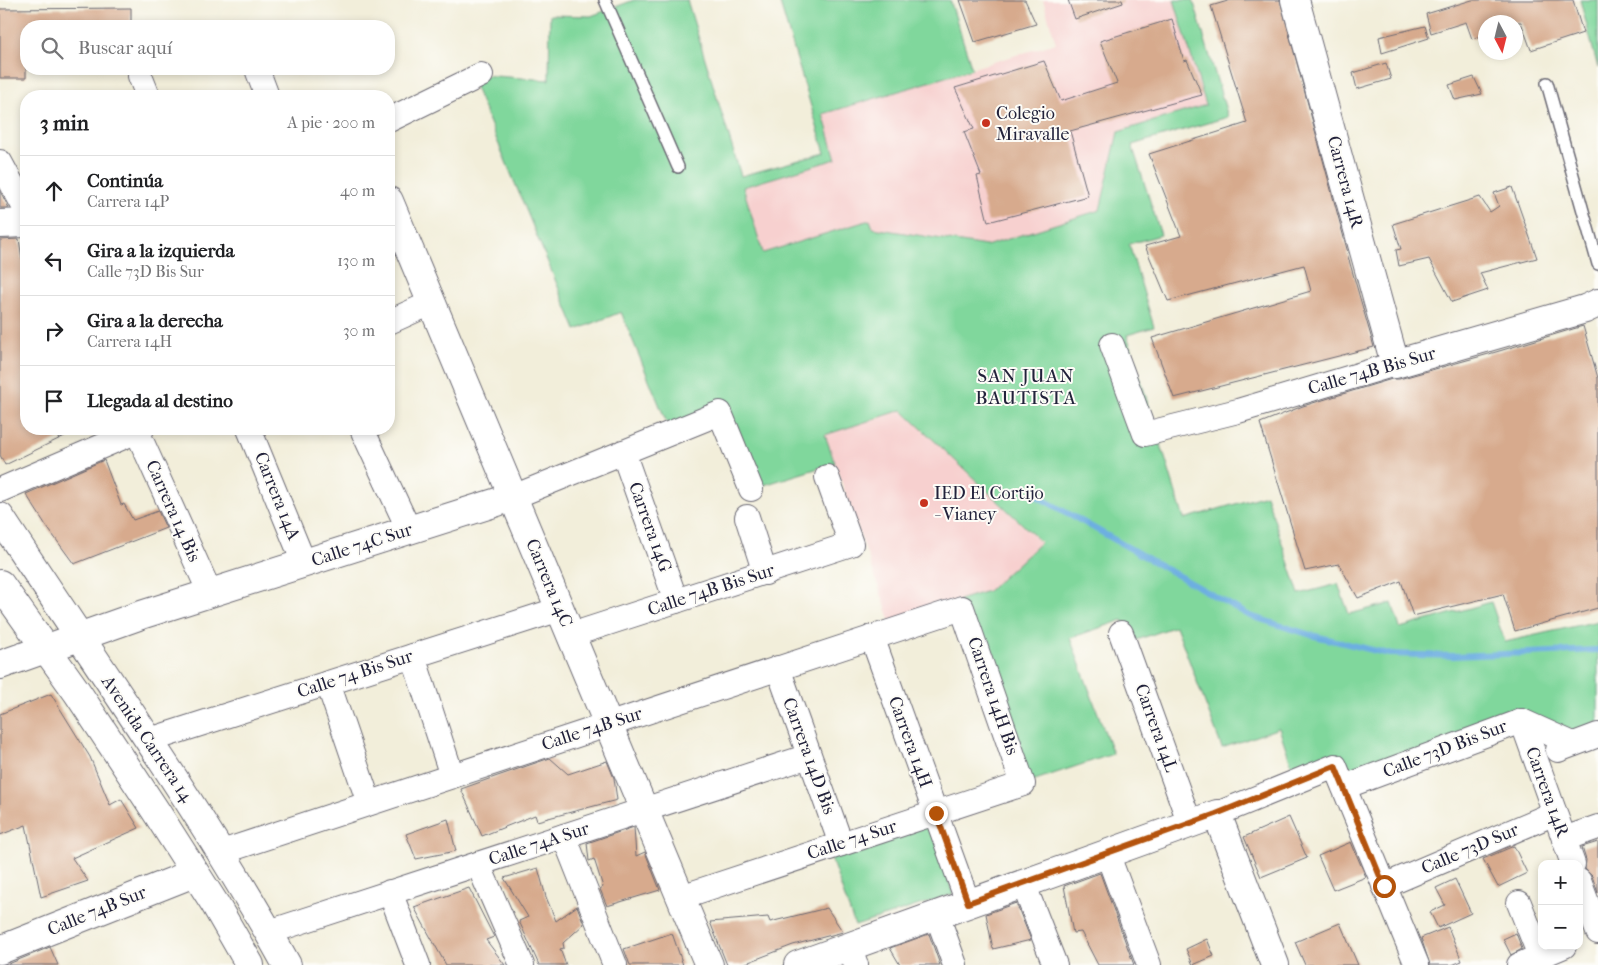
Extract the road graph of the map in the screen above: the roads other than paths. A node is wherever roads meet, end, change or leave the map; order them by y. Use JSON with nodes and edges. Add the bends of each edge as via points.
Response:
{"nodes":[{"id":1,"x":605,"y":0,"type":"edge"},
{"id":2,"x":1295,"y":0,"type":"edge"},
{"id":3,"x":259,"y":75,"type":"edge"},
{"id":4,"x":482,"y":75,"type":"dead end"},
{"id":5,"x":1547,"y":83,"type":"dead end"},
{"id":6,"x":265,"y":90,"type":"edge"},
{"id":7,"x":395,"y":117,"type":"edge"},
{"id":8,"x":0,"y":162,"type":"edge"},
{"id":9,"x":678,"y":167,"type":"dead end"},
{"id":10,"x":20,"y":199,"type":"edge"},
{"id":11,"x":395,"y":214,"type":"edge"},
{"id":12,"x":20,"y":223,"type":"edge"},
{"id":13,"x":0,"y":224,"type":"edge"},
{"id":14,"x":1598,"y":264,"type":"edge"},
{"id":15,"x":432,"y":303,"type":"junction"},
{"id":16,"x":1598,"y":303,"type":"edge"},
{"id":17,"x":395,"y":319,"type":"edge"},
{"id":18,"x":1112,"y":345,"type":"dead end"},
{"id":19,"x":1395,"y":364,"type":"junction"},
{"id":20,"x":124,"y":435,"type":"edge"},
{"id":21,"x":141,"y":435,"type":"edge"},
{"id":22,"x":251,"y":435,"type":"edge"},
{"id":23,"x":365,"y":435,"type":"edge"},
{"id":24,"x":623,"y":452,"type":"junction"},
{"id":25,"x":827,"y":476,"type":"dead end"},
{"id":26,"x":751,"y":489,"type":"dead end"},
{"id":27,"x":0,"y":490,"type":"edge"},
{"id":28,"x":513,"y":497,"type":"junction"},
{"id":29,"x":0,"y":517,"type":"edge"},
{"id":30,"x":747,"y":517,"type":"dead end"},
{"id":31,"x":408,"y":530,"type":"junction"},
{"id":32,"x":304,"y":563,"type":"junction"},
{"id":33,"x":765,"y":573,"type":"junction"},
{"id":34,"x":0,"y":584,"type":"edge"},
{"id":35,"x":210,"y":594,"type":"junction"},
{"id":36,"x":676,"y":601,"type":"junction"},
{"id":37,"x":962,"y":608,"type":"joint"},
{"id":38,"x":560,"y":609,"type":"junction"},
{"id":39,"x":1122,"y":633,"type":"dead end"},
{"id":40,"x":571,"y":635,"type":"junction"},
{"id":41,"x":79,"y":637,"type":"junction"},
{"id":42,"x":872,"y":637,"type":"junction"},
{"id":43,"x":47,"y":649,"type":"junction"},
{"id":44,"x":413,"y":656,"type":"junction"},
{"id":45,"x":0,"y":665,"type":"edge"},
{"id":46,"x":778,"y":668,"type":"junction"},
{"id":47,"x":328,"y":683,"type":"junction"},
{"id":48,"x":1522,"y":721,"type":"junction"},
{"id":49,"x":608,"y":724,"type":"junction"},
{"id":50,"x":1598,"y":736,"type":"edge"},
{"id":51,"x":150,"y":740,"type":"junction"},
{"id":52,"x":1573,"y":744,"type":"junction"},
{"id":53,"x":809,"y":756,"type":"junction"},
{"id":54,"x":1535,"y":758,"type":"junction"},
{"id":55,"x":452,"y":776,"type":"junction"},
{"id":56,"x":1023,"y":784,"type":"joint"},
{"id":57,"x":1344,"y":788,"type":"junction"},
{"id":58,"x":369,"y":803,"type":"junction"},
{"id":59,"x":644,"y":810,"type":"junction"},
{"id":60,"x":1555,"y":812,"type":"junction"},
{"id":61,"x":936,"y":813,"type":"junction"},
{"id":62,"x":1216,"y":814,"type":"junction"},
{"id":63,"x":1190,"y":824,"type":"junction"},
{"id":64,"x":1598,"y":827,"type":"edge"},
{"id":65,"x":564,"y":836,"type":"junction"},
{"id":66,"x":1564,"y":839,"type":"junction"},
{"id":67,"x":841,"y":844,"type":"junction"},
{"id":68,"x":222,"y":852,"type":"junction"},
{"id":69,"x":1107,"y":853,"type":"junction"},
{"id":70,"x":1572,"y":860,"type":"edge"},
{"id":71,"x":478,"y":864,"type":"junction"},
{"id":72,"x":194,"y":872,"type":"junction"},
{"id":73,"x":1024,"y":884,"type":"junction"},
{"id":74,"x":1384,"y":886,"type":"junction"},
{"id":75,"x":390,"y":892,"type":"junction"},
{"id":76,"x":1583,"y":892,"type":"edge"},
{"id":77,"x":681,"y":897,"type":"junction"},
{"id":78,"x":968,"y":903,"type":"junction"},
{"id":79,"x":1520,"y":903,"type":"dead end"},
{"id":80,"x":937,"y":915,"type":"junction"},
{"id":81,"x":268,"y":932,"type":"junction"},
{"id":82,"x":1598,"y":932,"type":"edge"},
{"id":83,"x":1583,"y":938,"type":"edge"},
{"id":84,"x":0,"y":950,"type":"edge"},
{"id":85,"x":1554,"y":950,"type":"edge"},
{"id":86,"x":853,"y":956,"type":"edge"},
{"id":87,"x":1540,"y":956,"type":"junction"},
{"id":88,"x":1266,"y":963,"type":"edge"},
{"id":89,"x":250,"y":965,"type":"edge"},
{"id":90,"x":287,"y":965,"type":"edge"},
{"id":91,"x":418,"y":965,"type":"edge"},
{"id":92,"x":522,"y":965,"type":"edge"},
{"id":93,"x":615,"y":965,"type":"edge"},
{"id":94,"x":710,"y":965,"type":"edge"},
{"id":95,"x":798,"y":965,"type":"edge"},
{"id":96,"x":956,"y":965,"type":"edge"},
{"id":97,"x":1054,"y":965,"type":"edge"},
{"id":98,"x":1149,"y":965,"type":"edge"},
{"id":99,"x":1416,"y":965,"type":"edge"},
{"id":100,"x":1519,"y":965,"type":"edge"}],
"edges":[{"from":1,"to":9,"type":"lane"},
{"from":2,"to":19,"type":"street","name":"Carrera 14R"},
{"from":3,"to":6,"type":"street"},
{"from":4,"to":7,"type":"street"},
{"from":5,"to":14,"type":"lane"},
{"from":8,"to":10,"type":"street"},
{"from":11,"to":15,"type":"street","name":"Carrera 14C"},
{"from":12,"to":13,"type":"street"},
{"from":15,"to":17,"type":"street"},
{"from":15,"to":28,"type":"street","name":"Carrera 14C"},
{"from":16,"to":19,"type":"street","name":"Calle 74B Bis Sur"},
{"from":18,"to":19,"type":"street","name":"Calle 74B Bis Sur","via":[[1145,434]]},
{"from":20,"to":27,"type":"street"},
{"from":21,"to":35,"type":"street","name":"Carrera 14 Bis"},
{"from":22,"to":32,"type":"street","name":"Carrera 14A"},
{"from":23,"to":31,"type":"street"},
{"from":24,"to":26,"type":"street","name":"Calle 74C Sur","via":[[720,413]]},
{"from":24,"to":28,"type":"street","name":"Calle 74C Sur"},
{"from":24,"to":36,"type":"street","name":"Carrera 14G"},
{"from":25,"to":33,"type":"street","name":"Calle 74B Bis Sur","via":[[851,544]]},
{"from":28,"to":31,"type":"street","name":"Calle 74C Sur"},
{"from":28,"to":38,"type":"street","name":"Carrera 14C"},
{"from":29,"to":41,"type":"street","name":"Avenida Carrera 14"},
{"from":30,"to":33,"type":"street"},
{"from":31,"to":32,"type":"street","name":"Calle 74C Sur"},
{"from":32,"to":35,"type":"street","name":"Calle 74C Sur"},
{"from":33,"to":36,"type":"street","name":"Calle 74B Bis Sur"},
{"from":34,"to":43,"type":"street","name":"Avenida Carrera 14"},
{"from":35,"to":41,"type":"street","name":"Calle 74C Sur"},
{"from":36,"to":40,"type":"street","name":"Calle 74B Bis Sur"},
{"from":37,"to":42,"type":"street","name":"Calle 74B Sur"},
{"from":37,"to":56,"type":"street","name":"Carrera 14H Bis"},
{"from":38,"to":40,"type":"street","name":"Carrera 14C"},
{"from":38,"to":44,"type":"street","name":"Calle 74 Bis Sur"},
{"from":39,"to":63,"type":"street","name":"Carrera 14L"},
{"from":40,"to":49,"type":"street","name":"Carrera 14C"},
{"from":41,"to":43,"type":"street","name":"Calle 74C Sur"},
{"from":41,"to":51,"type":"street","name":"Avenida Carrera 14"},
{"from":42,"to":46,"type":"street","name":"Calle 74B Sur"},
{"from":42,"to":61,"type":"street","name":"Carrera 14H"},
{"from":43,"to":45,"type":"street","name":"Calle 74C Sur"},
{"from":43,"to":72,"type":"street","name":"Avenida Carrera 14"},
{"from":44,"to":47,"type":"street","name":"Calle 74 Bis Sur"},
{"from":44,"to":55,"type":"street"},
{"from":46,"to":49,"type":"street","name":"Calle 74B Sur"},
{"from":46,"to":53,"type":"street","name":"Carrera 14D Bis"},
{"from":47,"to":51,"type":"street","name":"Calle 74 Bis Sur"},
{"from":47,"to":58,"type":"street"},
{"from":48,"to":52,"type":"street","name":"Calle 73D Bis Sur"},
{"from":48,"to":54,"type":"street","name":"Carrera 14R"},
{"from":48,"to":57,"type":"street","name":"Calle 73D Bis Sur"},
{"from":49,"to":55,"type":"street","name":"Calle 74B Sur"},
{"from":49,"to":59,"type":"street","name":"Carrera 14C"},
{"from":50,"to":52,"type":"street"},
{"from":51,"to":68,"type":"street","name":"Avenida Carrera 14"},
{"from":52,"to":54,"type":"street"},
{"from":53,"to":59,"type":"street","name":"Calle 74A Sur"},
{"from":53,"to":67,"type":"street","name":"Carrera 14D Bis"},
{"from":54,"to":60,"type":"street","name":"Carrera 14R"},
{"from":55,"to":58,"type":"street","name":"Calle 74B Sur"},
{"from":56,"to":61,"type":"street","name":"Calle 74 Sur"},
{"from":57,"to":62,"type":"street","via":[[1335,766]]},
{"from":57,"to":74,"type":"street"},
{"from":58,"to":68,"type":"street","name":"Calle 74B Sur"},
{"from":59,"to":65,"type":"street","name":"Calle 74A Sur"},
{"from":59,"to":77,"type":"street","name":"Carrera 14C"},
{"from":60,"to":66,"type":"street","name":"Carrera 14R"},
{"from":60,"to":74,"type":"street","name":"Calle 73D Sur"},
{"from":61,"to":67,"type":"street","name":"Calle 74 Sur"},
{"from":61,"to":78,"type":"street","name":"Carrera 14H"},
{"from":62,"to":63,"type":"street"},
{"from":62,"to":88,"type":"street"},
{"from":63,"to":69,"type":"street"},
{"from":64,"to":66,"type":"street"},
{"from":65,"to":71,"type":"street","name":"Calle 74A Sur"},
{"from":65,"to":93,"type":"street"},
{"from":66,"to":70,"type":"street","name":"Carrera 14R"},
{"from":67,"to":77,"type":"street","name":"Calle 74 Sur"},
{"from":68,"to":81,"type":"street","name":"Avenida Carrera 14"},
{"from":69,"to":73,"type":"street"},
{"from":69,"to":98,"type":"street"},
{"from":71,"to":75,"type":"street","name":"Calle 74A Sur"},
{"from":71,"to":92,"type":"street"},
{"from":72,"to":84,"type":"street","name":"Calle 74B Sur"},
{"from":72,"to":89,"type":"street","name":"Avenida Carrera 14"},
{"from":73,"to":78,"type":"street"},
{"from":73,"to":97,"type":"street"},
{"from":74,"to":99,"type":"street"},
{"from":75,"to":81,"type":"street","name":"Calle 74A Sur"},
{"from":75,"to":91,"type":"street"},
{"from":76,"to":82,"type":"street"},
{"from":77,"to":94,"type":"street","name":"Carrera 14C"},
{"from":78,"to":80,"type":"street"},
{"from":79,"to":87,"type":"street"},
{"from":80,"to":86,"type":"street"},
{"from":80,"to":96,"type":"street"},
{"from":81,"to":90,"type":"street","name":"Avenida Carrera 14"},
{"from":82,"to":83,"type":"street"},
{"from":85,"to":87,"type":"street"},
{"from":86,"to":95,"type":"street"},
{"from":87,"to":100,"type":"street"}]}
